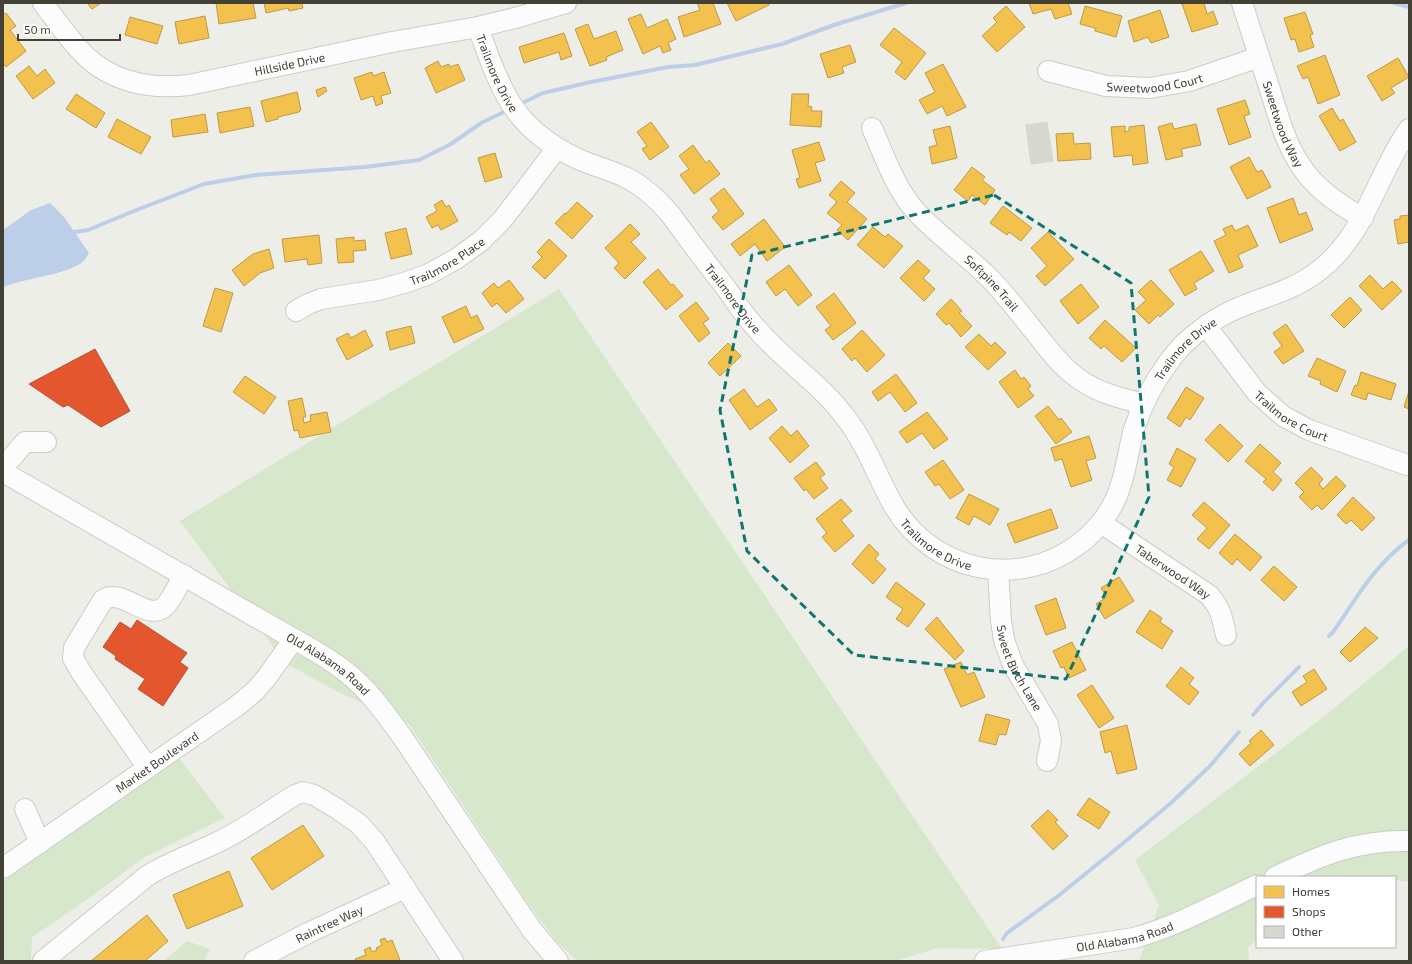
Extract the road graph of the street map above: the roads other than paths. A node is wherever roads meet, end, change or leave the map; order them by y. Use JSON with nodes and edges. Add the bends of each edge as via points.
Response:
{"nodes":[{"id":1,"x":43,"y":3,"type":"edge"},
{"id":2,"x":566,"y":3,"type":"edge"},
{"id":3,"x":1242,"y":3,"type":"edge"},
{"id":4,"x":478,"y":27,"type":"junction"},
{"id":5,"x":1259,"y":57,"type":"junction"},
{"id":6,"x":1048,"y":71,"type":"dead end"},
{"id":7,"x":872,"y":128,"type":"dead end"},
{"id":8,"x":1409,"y":129,"type":"edge"},
{"id":9,"x":557,"y":148,"type":"junction"},
{"id":10,"x":1403,"y":149,"type":"edge"},
{"id":11,"x":1363,"y":218,"type":"junction"},
{"id":12,"x":296,"y":311,"type":"dead end"},
{"id":13,"x":1206,"y":326,"type":"junction"},
{"id":14,"x":1143,"y":404,"type":"junction"},
{"id":15,"x":46,"y":442,"type":"dead end"},
{"id":16,"x":1407,"y":465,"type":"dead end"},
{"id":17,"x":3,"y":468,"type":"edge"},
{"id":18,"x":3,"y":472,"type":"edge"},
{"id":19,"x":1101,"y":523,"type":"junction"},
{"id":20,"x":998,"y":570,"type":"junction"},
{"id":21,"x":184,"y":575,"type":"junction"},
{"id":22,"x":1226,"y":635,"type":"dead end"},
{"id":23,"x":294,"y":639,"type":"junction"},
{"id":24,"x":1047,"y":761,"type":"dead end"},
{"id":25,"x":148,"y":768,"type":"junction"},
{"id":26,"x":25,"y":809,"type":"dead end"},
{"id":27,"x":1409,"y":841,"type":"edge"},
{"id":28,"x":40,"y":843,"type":"junction"},
{"id":29,"x":3,"y":868,"type":"edge"},
{"id":30,"x":1277,"y":876,"type":"edge"},
{"id":31,"x":1256,"y":885,"type":"edge"},
{"id":32,"x":404,"y":888,"type":"junction"},
{"id":33,"x":43,"y":961,"type":"edge"},
{"id":34,"x":254,"y":961,"type":"edge"},
{"id":35,"x":453,"y":961,"type":"edge"},
{"id":36,"x":558,"y":961,"type":"edge"},
{"id":37,"x":984,"y":961,"type":"edge"}],
"edges":[{"from":1,"to":4,"type":"street","name":"Hillside Drive","via":[[77,48],[89,59],[120,78],[154,87],[189,85],[392,42]]},
{"from":2,"to":4,"type":"street","name":"Hillside Drive","via":[[519,18]]},
{"from":3,"to":5,"type":"street","name":"Sweetwood Way"},
{"from":4,"to":9,"type":"street","name":"Trailmore Drive","via":[[492,67],[510,103],[532,130]]},
{"from":5,"to":6,"type":"street","name":"Sweetwood Court","via":[[1189,81],[1150,88],[1106,86]]},
{"from":5,"to":11,"type":"street","name":"Sweetwood Way","via":[[1284,134],[1299,163],[1327,195]]},
{"from":7,"to":14,"type":"street","name":"Softpine Trail","via":[[897,183],[913,207],[997,286],[1061,365],[1096,389],[1111,396]]},
{"from":8,"to":10,"type":"street","name":"Trailmore Drive"},
{"from":9,"to":12,"type":"street","name":"Trailmore Place","via":[[503,220],[481,241],[456,259],[404,284],[321,299]]},
{"from":9,"to":20,"type":"street","name":"Trailmore Drive","via":[[626,178],[656,199],[671,215],[755,328],[830,399],[846,418],[863,443],[896,508],[911,529],[951,559],[973,567]]},
{"from":10,"to":11,"type":"street","name":"Trailmore Drive"},
{"from":11,"to":13,"type":"street","name":"Trailmore Drive","via":[[1341,250],[1313,275],[1287,289],[1230,312]]},
{"from":13,"to":14,"type":"street","name":"Trailmore Drive","via":[[1169,360]]},
{"from":13,"to":16,"type":"street","name":"Trailmore Court","via":[[1257,393],[1283,416],[1309,430]]},
{"from":14,"to":19,"type":"street","name":"Trailmore Drive","via":[[1134,430],[1121,487]]},
{"from":15,"to":17,"type":"street","via":[[25,442]]},
{"from":18,"to":21,"type":"street","name":"Old Alabama Road"},
{"from":19,"to":20,"type":"street","name":"Trailmore Drive","via":[[1080,544],[1056,559],[1027,568]]},
{"from":19,"to":22,"type":"street","name":"Taberwood Way","via":[[1209,595],[1222,614]]},
{"from":20,"to":24,"type":"street","name":"Sweet Birch Lane","via":[[1004,640],[1013,665],[1048,724],[1051,741]]},
{"from":21,"to":23,"type":"street","name":"Old Alabama Road"},
{"from":21,"to":25,"type":"street","via":[[166,606],[157,610],[148,610],[116,596],[108,596],[74,648],[73,658],[81,672]]},
{"from":23,"to":25,"type":"street","name":"Market Boulevard","via":[[255,691]]},
{"from":23,"to":36,"type":"street","name":"Old Alabama Road","via":[[347,672],[385,712],[532,930]]},
{"from":25,"to":28,"type":"street","name":"Market Boulevard"},
{"from":26,"to":28,"type":"street"},
{"from":27,"to":30,"type":"street","via":[[1369,843],[1341,849]]},
{"from":28,"to":29,"type":"street","name":"Market Boulevard"},
{"from":31,"to":37,"type":"street","name":"Old Alabama Road","via":[[1170,926],[1140,936]]},
{"from":32,"to":33,"type":"street","via":[[375,842],[359,824],[314,795],[303,792],[294,795],[217,843],[147,876]]},
{"from":32,"to":34,"type":"street","name":"Raintree Way"},
{"from":32,"to":35,"type":"street"}]}
